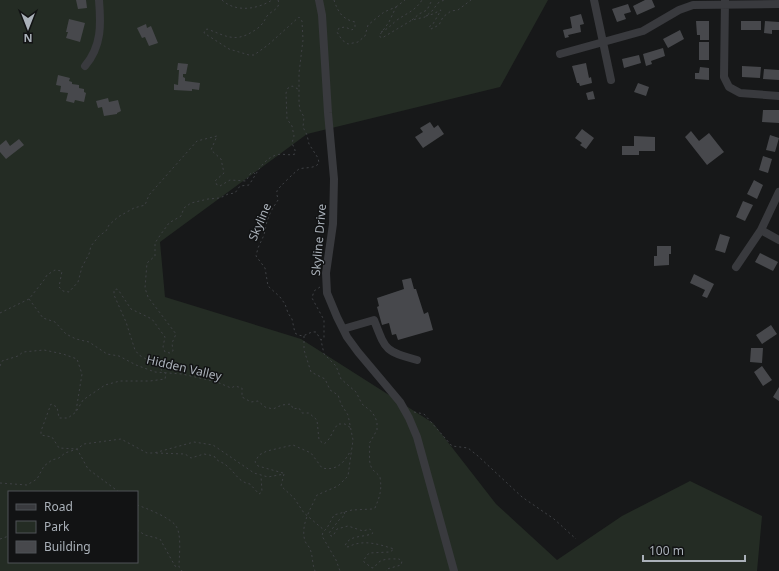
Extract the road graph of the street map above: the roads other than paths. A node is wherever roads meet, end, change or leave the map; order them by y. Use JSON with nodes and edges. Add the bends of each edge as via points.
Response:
{"nodes":[{"id":1,"x":99,"y":0,"type":"edge"},
{"id":2,"x":319,"y":0,"type":"edge"},
{"id":3,"x":594,"y":0,"type":"edge"},
{"id":4,"x":725,"y":2,"type":"edge"},
{"id":5,"x":779,"y":4,"type":"edge"},
{"id":6,"x":603,"y":43,"type":"junction"},
{"id":7,"x":560,"y":54,"type":"dead end"},
{"id":8,"x":85,"y":66,"type":"dead end"},
{"id":9,"x":612,"y":80,"type":"dead end"},
{"id":10,"x":779,"y":96,"type":"edge"},
{"id":11,"x":779,"y":192,"type":"edge"},
{"id":12,"x":761,"y":230,"type":"junction"},
{"id":13,"x":779,"y":240,"type":"edge"},
{"id":14,"x":736,"y":267,"type":"dead end"},
{"id":15,"x":343,"y":329,"type":"junction"},
{"id":16,"x":417,"y":360,"type":"dead end"},
{"id":17,"x":454,"y":571,"type":"edge"}],
"edges":[{"from":1,"to":8,"type":"street","via":[[100,27],[96,48]]},
{"from":2,"to":15,"type":"street","name":"Skyline Drive","via":[[334,179],[333,224],[326,273],[327,293]]},
{"from":3,"to":6,"type":"street"},
{"from":4,"to":5,"type":"street"},
{"from":4,"to":6,"type":"street","via":[[693,5],[679,10],[644,31]]},
{"from":4,"to":10,"type":"street","via":[[724,77],[729,88],[740,93]]},
{"from":6,"to":7,"type":"street"},
{"from":6,"to":9,"type":"street"},
{"from":11,"to":12,"type":"street"},
{"from":12,"to":13,"type":"street"},
{"from":12,"to":14,"type":"street"},
{"from":15,"to":16,"type":"street","via":[[374,320],[382,343],[388,349],[394,354]]},
{"from":15,"to":17,"type":"street","name":"Skyline Drive","via":[[358,352],[405,410],[417,437]]}]}
